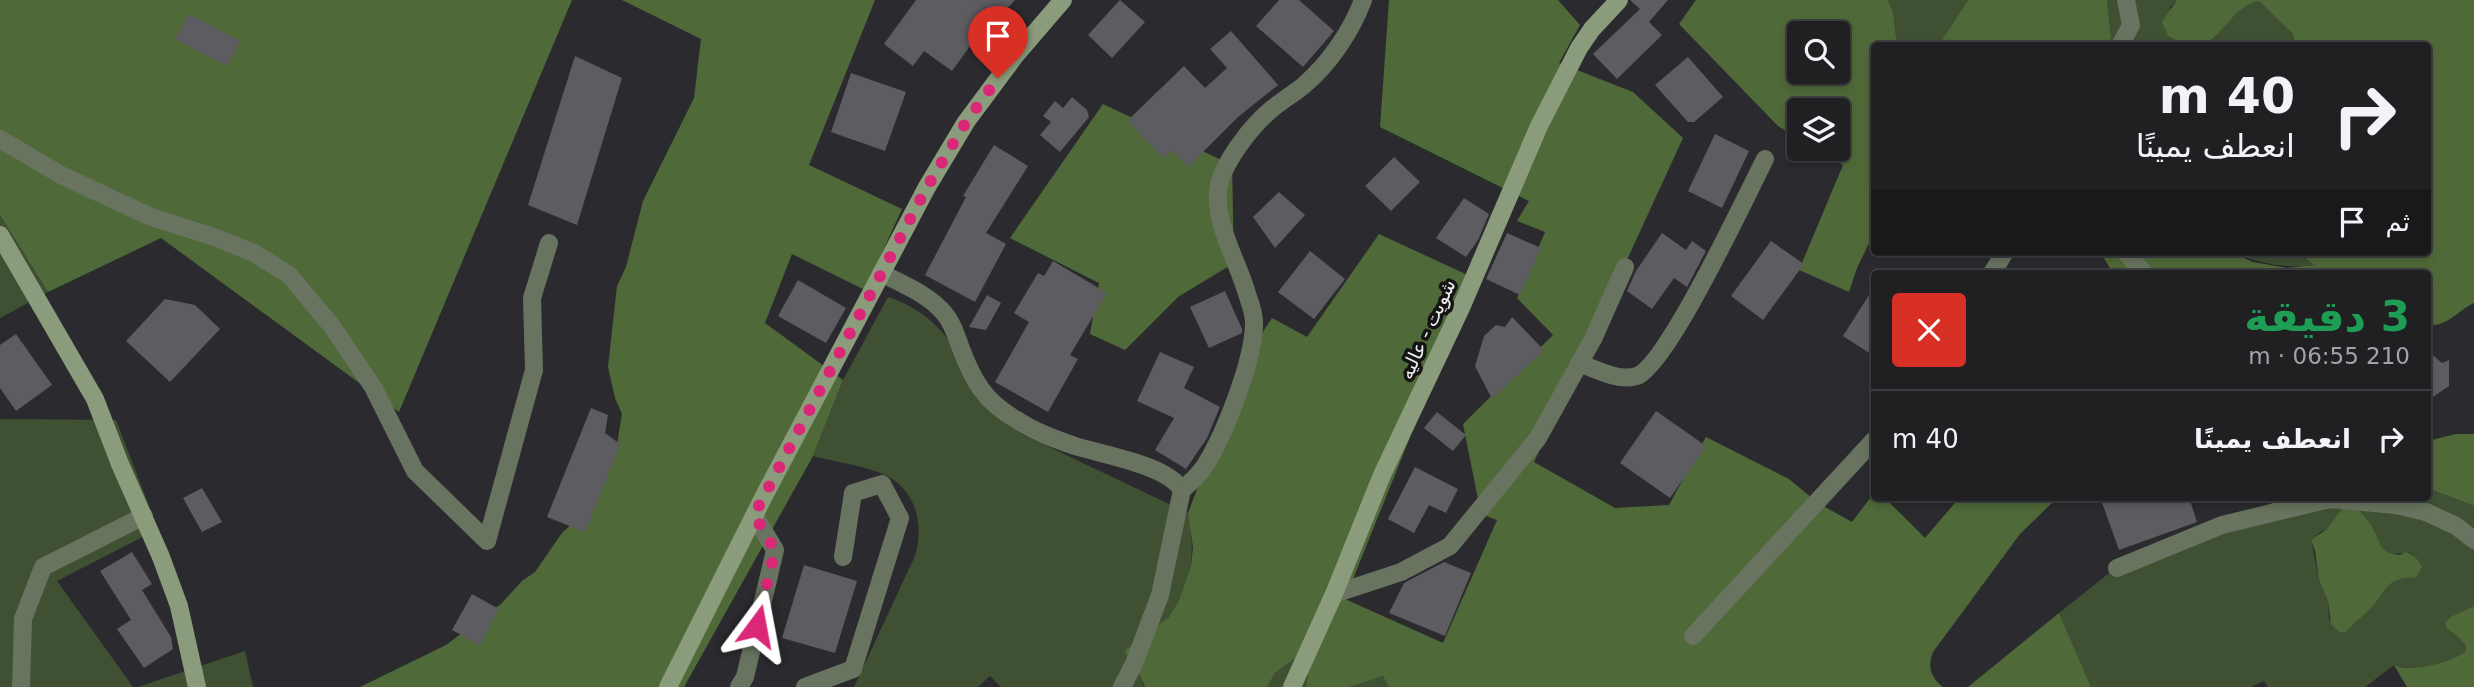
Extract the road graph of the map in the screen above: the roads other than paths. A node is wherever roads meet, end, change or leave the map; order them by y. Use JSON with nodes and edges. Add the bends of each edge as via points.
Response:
{"nodes":[{"id":1,"x":1063,"y":0,"type":"edge"},
{"id":2,"x":1363,"y":0,"type":"edge"},
{"id":3,"x":1619,"y":0,"type":"edge"},
{"id":4,"x":2126,"y":0,"type":"edge"},
{"id":5,"x":2122,"y":42,"type":"edge"},
{"id":6,"x":0,"y":139,"type":"edge"},
{"id":7,"x":1765,"y":159,"type":"dead end"},
{"id":8,"x":0,"y":235,"type":"edge"},
{"id":9,"x":549,"y":243,"type":"dead end"},
{"id":10,"x":2129,"y":256,"type":"edge"},
{"id":11,"x":1625,"y":267,"type":"dead end"},
{"id":12,"x":2141,"y":270,"type":"edge"},
{"id":13,"x":881,"y":273,"type":"junction"},
{"id":14,"x":1579,"y":363,"type":"junction"},
{"id":15,"x":1871,"y":443,"type":"edge"},
{"id":16,"x":1182,"y":490,"type":"junction"},
{"id":17,"x":2317,"y":501,"type":"edge"},
{"id":18,"x":2358,"y":501,"type":"edge"},
{"id":19,"x":754,"y":515,"type":"junction"},
{"id":20,"x":144,"y":516,"type":"junction"},
{"id":21,"x":2474,"y":540,"type":"edge"},
{"id":22,"x":843,"y":557,"type":"dead end"},
{"id":23,"x":2117,"y":568,"type":"dead end"},
{"id":24,"x":1334,"y":594,"type":"junction"},
{"id":25,"x":1693,"y":636,"type":"dead end"},
{"id":26,"x":21,"y":687,"type":"edge"},
{"id":27,"x":197,"y":687,"type":"edge"},
{"id":28,"x":668,"y":687,"type":"edge"},
{"id":29,"x":739,"y":687,"type":"edge"},
{"id":30,"x":806,"y":687,"type":"edge"},
{"id":31,"x":1122,"y":687,"type":"edge"},
{"id":32,"x":1292,"y":687,"type":"edge"}],
"edges":[{"from":1,"to":13,"type":"main road","via":[[966,122]]},
{"from":2,"to":16,"type":"street","via":[[1327,61],[1304,86],[1271,110],[1226,166],[1218,190],[1219,212],[1249,299],[1254,321],[1251,344],[1215,447],[1203,469]]},
{"from":3,"to":24,"type":"main road","name":"شويت - عاليه","via":[[1579,48],[1539,126],[1461,308],[1382,475]]},
{"from":4,"to":5,"type":"street","via":[[2131,25]]},
{"from":6,"to":9,"type":"street","via":[[61,176],[151,217],[254,253],[289,275],[331,325],[373,387],[415,471],[487,541],[534,370],[532,298]]},
{"from":7,"to":14,"type":"street","via":[[1663,351],[1637,376],[1618,376]]},
{"from":8,"to":20,"type":"main road","via":[[95,399]]},
{"from":10,"to":12,"type":"street"},
{"from":11,"to":14,"type":"street"},
{"from":13,"to":16,"type":"street","via":[[945,313],[968,368],[991,402],[1043,435],[1144,466],[1177,482]]},
{"from":13,"to":19,"type":"main road"},
{"from":14,"to":24,"type":"street","via":[[1538,438],[1450,546],[1401,572]]},
{"from":15,"to":25,"type":"street"},
{"from":16,"to":31,"type":"street","via":[[1160,595]]},
{"from":17,"to":23,"type":"street","via":[[2222,525]]},
{"from":18,"to":21,"type":"street","via":[[2426,512]]},
{"from":19,"to":28,"type":"main road"},
{"from":19,"to":29,"type":"street","via":[[775,550]]},
{"from":20,"to":26,"type":"street","via":[[43,567],[23,620]]},
{"from":20,"to":27,"type":"main road","via":[[178,606]]},
{"from":22,"to":30,"type":"street","via":[[853,493],[882,484],[900,518],[853,669]]},
{"from":24,"to":32,"type":"main road","name":"شويت - عاليه"}]}
